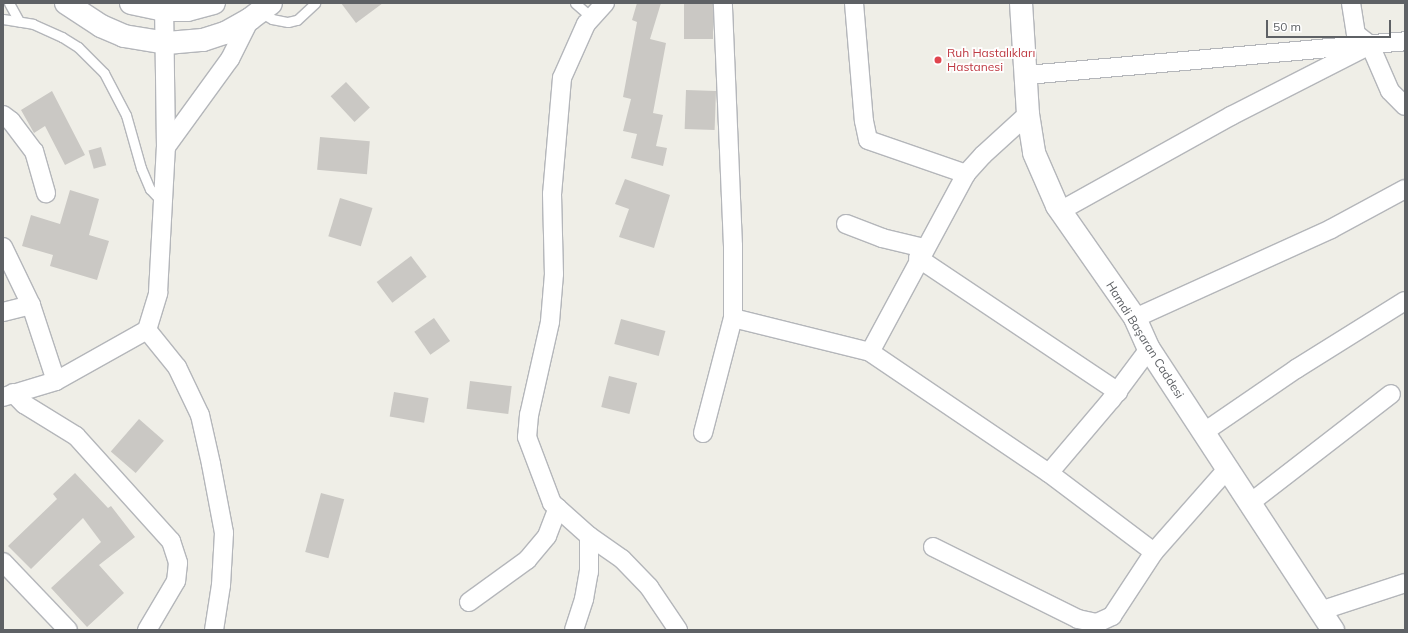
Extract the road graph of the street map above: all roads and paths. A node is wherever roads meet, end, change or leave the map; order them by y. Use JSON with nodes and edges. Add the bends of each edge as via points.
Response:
{"nodes":[{"id":1,"x":9,"y":3,"type":"edge"},
{"id":2,"x":66,"y":3,"type":"edge"},
{"id":3,"x":131,"y":3,"type":"edge"},
{"id":4,"x":214,"y":3,"type":"edge"},
{"id":5,"x":314,"y":3,"type":"edge"},
{"id":6,"x":575,"y":3,"type":"edge"},
{"id":7,"x":605,"y":3,"type":"edge"},
{"id":8,"x":723,"y":3,"type":"edge"},
{"id":9,"x":854,"y":3,"type":"edge"},
{"id":10,"x":1021,"y":3,"type":"edge"},
{"id":11,"x":1351,"y":3,"type":"edge"},
{"id":12,"x":165,"y":6,"type":"edge"},
{"id":13,"x":260,"y":11,"type":"edge"},
{"id":14,"x":590,"y":17,"type":"junction"},
{"id":15,"x":3,"y":19,"type":"edge"},
{"id":16,"x":19,"y":21,"type":"junction"},
{"id":17,"x":1405,"y":40,"type":"edge"},
{"id":18,"x":167,"y":43,"type":"junction"},
{"id":19,"x":1370,"y":45,"type":"junction"},
{"id":20,"x":1027,"y":75,"type":"junction"},
{"id":21,"x":1405,"y":106,"type":"edge"},
{"id":22,"x":1028,"y":114,"type":"junction"},
{"id":23,"x":3,"y":115,"type":"edge"},
{"id":24,"x":166,"y":147,"type":"junction"},
{"id":25,"x":966,"y":174,"type":"junction"},
{"id":26,"x":1405,"y":189,"type":"edge"},
{"id":27,"x":46,"y":193,"type":"dead end"},
{"id":28,"x":162,"y":203,"type":"junction"},
{"id":29,"x":1060,"y":211,"type":"junction"},
{"id":30,"x":846,"y":224,"type":"dead end"},
{"id":31,"x":3,"y":247,"type":"edge"},
{"id":32,"x":921,"y":253,"type":"junction"},
{"id":33,"x":1405,"y":301,"type":"edge"},
{"id":34,"x":31,"y":305,"type":"junction"},
{"id":35,"x":3,"y":312,"type":"edge"},
{"id":36,"x":733,"y":318,"type":"junction"},
{"id":37,"x":1135,"y":318,"type":"junction"},
{"id":38,"x":147,"y":330,"type":"junction"},
{"id":39,"x":1149,"y":349,"type":"junction"},
{"id":40,"x":870,"y":352,"type":"junction"},
{"id":41,"x":56,"y":381,"type":"junction"},
{"id":42,"x":1118,"y":392,"type":"junction"},
{"id":43,"x":1391,"y":394,"type":"dead end"},
{"id":44,"x":8,"y":395,"type":"edge"},
{"id":45,"x":1204,"y":432,"type":"junction"},
{"id":46,"x":703,"y":433,"type":"dead end"},
{"id":47,"x":1228,"y":468,"type":"junction"},
{"id":48,"x":1049,"y":473,"type":"junction"},
{"id":49,"x":1250,"y":503,"type":"junction"},
{"id":50,"x":558,"y":508,"type":"junction"},
{"id":51,"x":589,"y":536,"type":"junction"},
{"id":52,"x":934,"y":547,"type":"dead end"},
{"id":53,"x":1154,"y":552,"type":"junction"},
{"id":54,"x":7,"y":570,"type":"edge"},
{"id":55,"x":1405,"y":583,"type":"edge"},
{"id":56,"x":469,"y":602,"type":"dead end"},
{"id":57,"x":1320,"y":611,"type":"junction"},
{"id":58,"x":68,"y":630,"type":"edge"},
{"id":59,"x":147,"y":630,"type":"edge"},
{"id":60,"x":214,"y":630,"type":"edge"},
{"id":61,"x":574,"y":630,"type":"edge"},
{"id":62,"x":678,"y":630,"type":"edge"},
{"id":63,"x":1333,"y":630,"type":"edge"}],
"edges":[{"from":1,"to":16,"type":"lane"},
{"from":2,"to":18,"type":"street","via":[[101,26],[124,36]]},
{"from":3,"to":12,"type":"street"},
{"from":4,"to":12,"type":"street","via":[[187,10]]},
{"from":5,"to":13,"type":"lane","via":[[296,20],[288,22],[272,19]]},
{"from":6,"to":14,"type":"lane"},
{"from":7,"to":14,"type":"street"},
{"from":8,"to":36,"type":"street","via":[[733,246]]},
{"from":9,"to":25,"type":"street","via":[[864,121],[868,140]]},
{"from":10,"to":20,"type":"street","name":"Hamdi Başaran Caddesi"},
{"from":11,"to":19,"type":"street","via":[[1356,34]]},
{"from":12,"to":18,"type":"street"},
{"from":13,"to":18,"type":"street","via":[[225,33],[203,40]]},
{"from":13,"to":24,"type":"street","via":[[230,59]]},
{"from":14,"to":50,"type":"street","via":[[562,78],[552,194],[554,274],[550,322],[527,437],[552,503]]},
{"from":15,"to":16,"type":"lane"},
{"from":16,"to":28,"type":"lane","via":[[62,36],[78,47],[104,73],[126,115],[147,182]]},
{"from":17,"to":19,"type":"street"},
{"from":18,"to":24,"type":"street"},
{"from":19,"to":20,"type":"street"},
{"from":19,"to":21,"type":"street","via":[[1390,91]]},
{"from":19,"to":29,"type":"street","via":[[1231,116]]},
{"from":20,"to":22,"type":"street","name":"Hamdi Başaran Caddesi"},
{"from":22,"to":25,"type":"street"},
{"from":22,"to":29,"type":"street","name":"Hamdi Başaran Caddesi","via":[[1034,153]]},
{"from":23,"to":27,"type":"street","via":[[11,121],[34,151]]},
{"from":24,"to":28,"type":"street"},
{"from":25,"to":32,"type":"street"},
{"from":26,"to":37,"type":"street","via":[[1331,229]]},
{"from":28,"to":38,"type":"street","via":[[158,292]]},
{"from":29,"to":37,"type":"street","name":"Hamdi Başaran Caddesi"},
{"from":30,"to":32,"type":"street"},
{"from":31,"to":34,"type":"street"},
{"from":32,"to":40,"type":"street"},
{"from":32,"to":42,"type":"street"},
{"from":33,"to":45,"type":"street","via":[[1296,369]]},
{"from":34,"to":35,"type":"street"},
{"from":34,"to":41,"type":"street"},
{"from":36,"to":40,"type":"street"},
{"from":36,"to":46,"type":"street"},
{"from":37,"to":39,"type":"street","name":"Hamdi Başaran Caddesi"},
{"from":38,"to":41,"type":"street"},
{"from":38,"to":60,"type":"street","via":[[177,367],[200,415],[211,464],[224,533],[221,585]]},
{"from":39,"to":42,"type":"street"},
{"from":39,"to":45,"type":"street","name":"Hamdi Başaran Caddesi"},
{"from":40,"to":48,"type":"street"},
{"from":41,"to":44,"type":"street"},
{"from":42,"to":48,"type":"street"},
{"from":43,"to":49,"type":"street"},
{"from":44,"to":59,"type":"street","via":[[76,436],[172,541],[178,563],[176,581]]},
{"from":45,"to":47,"type":"street","name":"Hamdi Başaran Caddesi"},
{"from":47,"to":49,"type":"street","name":"Hamdi Başaran Caddesi"},
{"from":47,"to":53,"type":"street"},
{"from":48,"to":53,"type":"street"},
{"from":49,"to":57,"type":"street","name":"Hamdi Başaran Caddesi"},
{"from":50,"to":51,"type":"street"},
{"from":50,"to":56,"type":"street","via":[[547,536],[527,560]]},
{"from":51,"to":61,"type":"street","via":[[589,572]]},
{"from":51,"to":62,"type":"street","via":[[622,559],[644,581]]},
{"from":52,"to":53,"type":"street","via":[[1088,623],[1097,623],[1112,616]]},
{"from":54,"to":58,"type":"street"},
{"from":55,"to":57,"type":"street"},
{"from":57,"to":63,"type":"street","name":"Hamdi Başaran Caddesi"}]}
